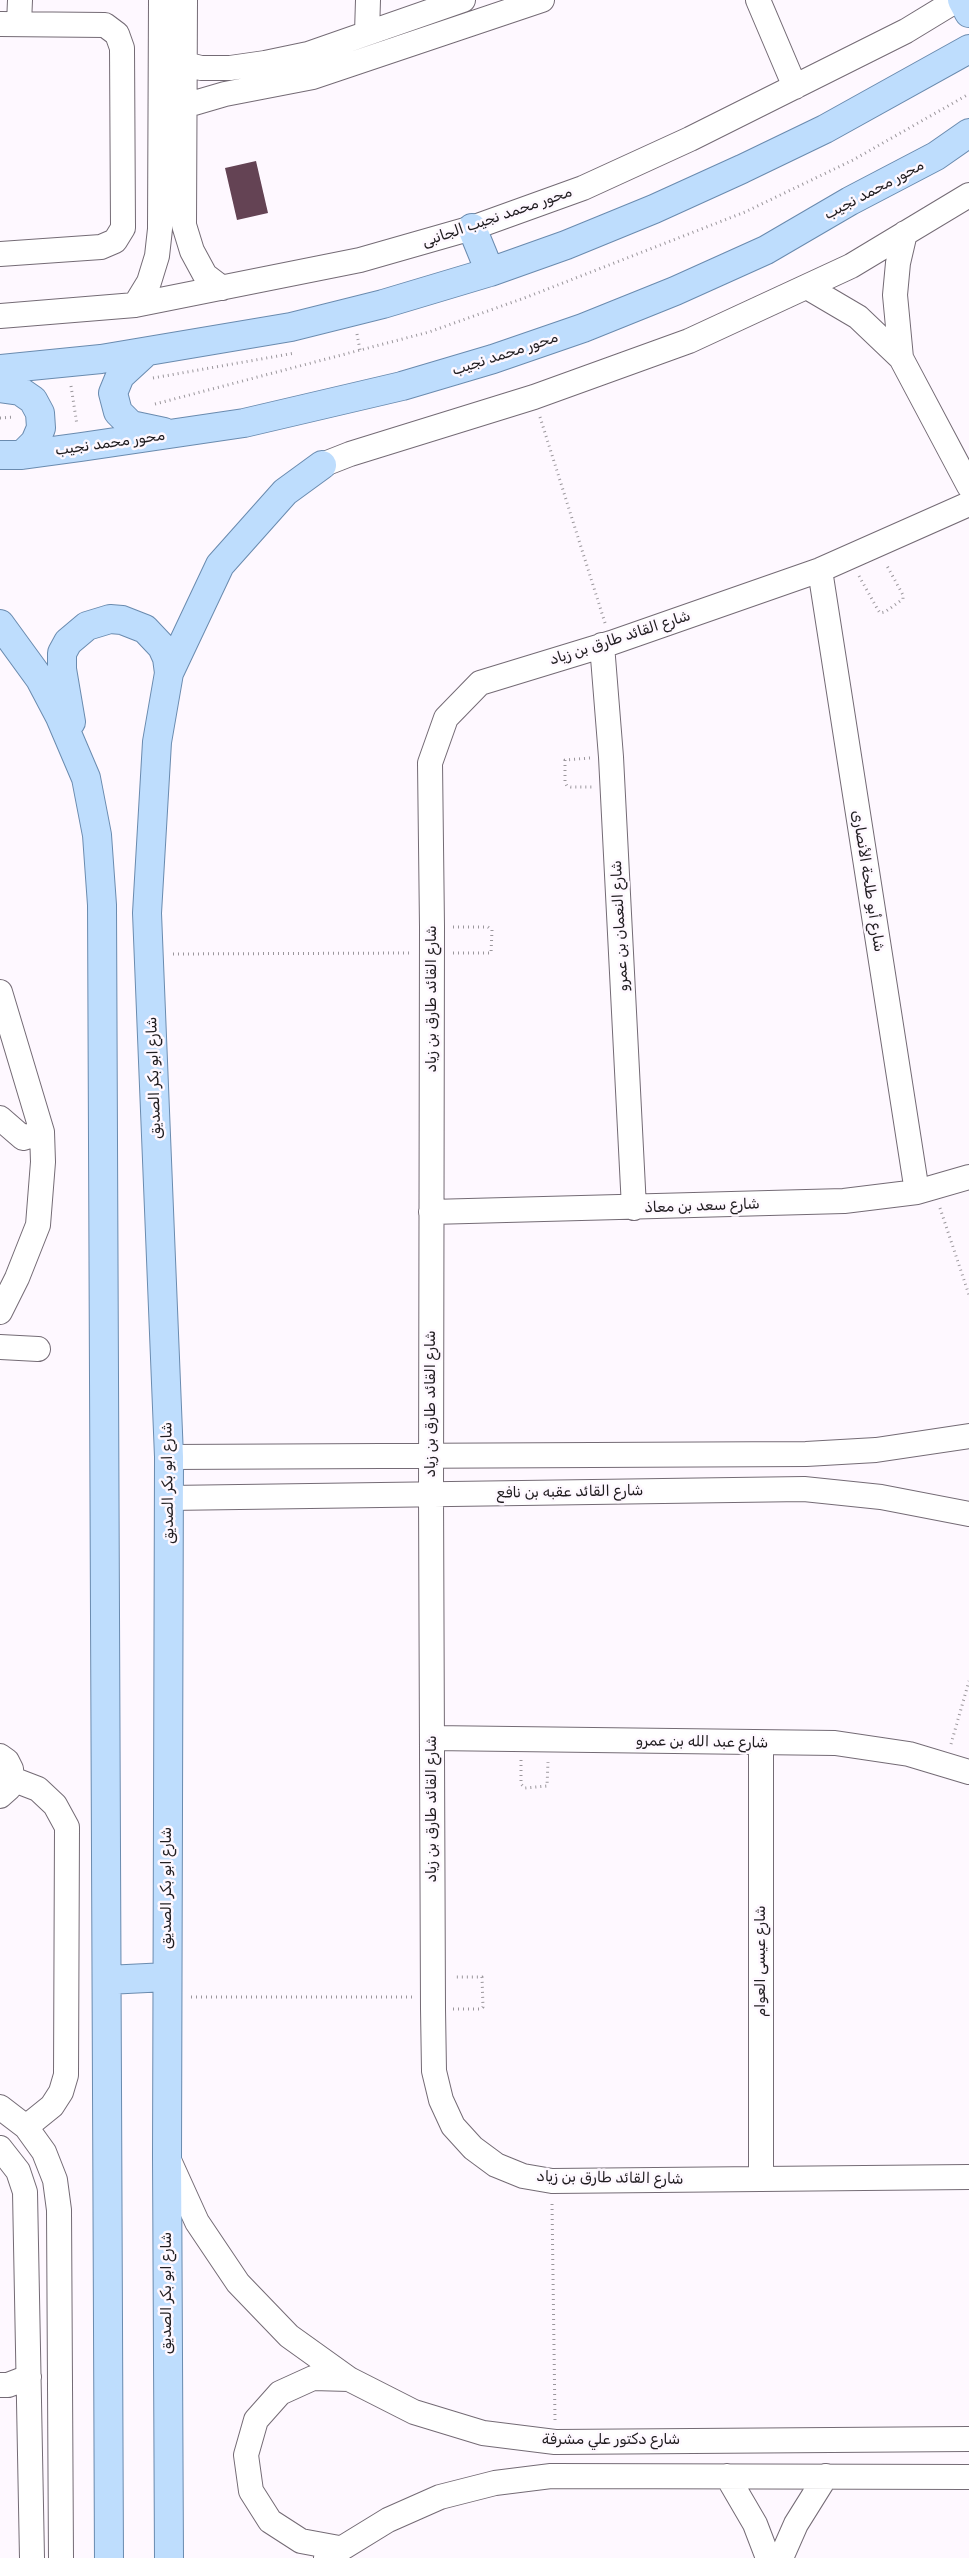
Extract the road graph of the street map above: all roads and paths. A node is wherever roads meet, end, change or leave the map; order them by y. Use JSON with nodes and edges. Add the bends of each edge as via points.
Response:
{"nodes":[{"id":1,"x":20,"y":0,"type":"edge"},
{"id":2,"x":161,"y":0,"type":"edge"},
{"id":3,"x":185,"y":0,"type":"edge"},
{"id":4,"x":368,"y":0,"type":"edge"},
{"id":5,"x":463,"y":0,"type":"edge"},
{"id":6,"x":542,"y":0,"type":"edge"},
{"id":7,"x":758,"y":0,"type":"edge"},
{"id":8,"x":957,"y":0,"type":"edge"},
{"id":9,"x":962,"y":0,"type":"edge"},
{"id":10,"x":969,"y":13,"type":"edge"},
{"id":11,"x":10,"y":24,"type":"edge"},
{"id":12,"x":367,"y":33,"type":"junction"},
{"id":13,"x":969,"y":49,"type":"edge"},
{"id":14,"x":185,"y":64,"type":"junction"},
{"id":15,"x":795,"y":87,"type":"junction"},
{"id":16,"x":184,"y":106,"type":"junction"},
{"id":17,"x":969,"y":133,"type":"edge"},
{"id":18,"x":969,"y":195,"type":"edge"},
{"id":19,"x":472,"y":228,"type":"junction"},
{"id":20,"x":905,"y":233,"type":"junction"},
{"id":21,"x":0,"y":254,"type":"edge"},
{"id":22,"x":490,"y":272,"type":"junction"},
{"id":23,"x":807,"y":287,"type":"junction"},
{"id":24,"x":222,"y":288,"type":"junction"},
{"id":25,"x":136,"y":305,"type":"junction"},
{"id":26,"x":0,"y":316,"type":"edge"},
{"id":27,"x":356,"y":334,"type":"dead end"},
{"id":28,"x":360,"y":350,"type":"dead end"},
{"id":29,"x":145,"y":353,"type":"junction"},
{"id":30,"x":901,"y":358,"type":"junction"},
{"id":31,"x":0,"y":369,"type":"edge"},
{"id":32,"x":0,"y":388,"type":"edge"},
{"id":33,"x":534,"y":397,"type":"junction"},
{"id":34,"x":175,"y":434,"type":"junction"},
{"id":35,"x":11,"y":455,"type":"edge"},
{"id":36,"x":322,"y":465,"type":"joint"},
{"id":37,"x":969,"y":486,"type":"edge"},
{"id":38,"x":969,"y":504,"type":"edge"},
{"id":39,"x":877,"y":546,"type":"junction"},
{"id":40,"x":850,"y":558,"type":"junction"},
{"id":41,"x":820,"y":570,"type":"junction"},
{"id":42,"x":0,"y":624,"type":"edge"},
{"id":43,"x":607,"y":644,"type":"junction"},
{"id":44,"x":169,"y":673,"type":"junction"},
{"id":45,"x":74,"y":750,"type":"junction"},
{"id":46,"x":611,"y":757,"type":"junction"},
{"id":47,"x":612,"y":786,"type":"junction"},
{"id":48,"x":432,"y":927,"type":"junction"},
{"id":49,"x":432,"y":953,"type":"junction"},
{"id":50,"x":150,"y":954,"type":"junction"},
{"id":51,"x":0,"y":992,"type":"edge"},
{"id":52,"x":7,"y":1039,"type":"edge"},
{"id":53,"x":0,"y":1118,"type":"edge"},
{"id":54,"x":42,"y":1132,"type":"junction"},
{"id":55,"x":969,"y":1177,"type":"edge"},
{"id":56,"x":926,"y":1190,"type":"junction"},
{"id":57,"x":634,"y":1208,"type":"junction"},
{"id":58,"x":431,"y":1212,"type":"junction"},
{"id":59,"x":969,"y":1295,"type":"edge"},
{"id":60,"x":0,"y":1312,"type":"edge"},
{"id":61,"x":0,"y":1347,"type":"edge"},
{"id":62,"x":38,"y":1349,"type":"dead end"},
{"id":63,"x":969,"y":1436,"type":"edge"},
{"id":64,"x":431,"y":1456,"type":"junction"},
{"id":65,"x":169,"y":1457,"type":"junction"},
{"id":66,"x":431,"y":1494,"type":"junction"},
{"id":67,"x":169,"y":1498,"type":"junction"},
{"id":68,"x":969,"y":1514,"type":"edge"},
{"id":69,"x":969,"y":1681,"type":"edge"},
{"id":70,"x":432,"y":1738,"type":"junction"},
{"id":71,"x":522,"y":1740,"type":"junction"},
{"id":72,"x":548,"y":1740,"type":"junction"},
{"id":73,"x":761,"y":1743,"type":"junction"},
{"id":74,"x":0,"y":1756,"type":"edge"},
{"id":75,"x":945,"y":1764,"type":"junction"},
{"id":76,"x":969,"y":1772,"type":"edge"},
{"id":77,"x":6,"y":1787,"type":"edge"},
{"id":78,"x":107,"y":1980,"type":"junction"},
{"id":79,"x":167,"y":1987,"type":"junction"},
{"id":80,"x":433,"y":1994,"type":"junction"},
{"id":81,"x":0,"y":2107,"type":"edge"},
{"id":82,"x":26,"y":2127,"type":"junction"},
{"id":83,"x":0,"y":2148,"type":"edge"},
{"id":84,"x":167,"y":2155,"type":"junction"},
{"id":85,"x":969,"y":2177,"type":"edge"},
{"id":86,"x":761,"y":2179,"type":"junction"},
{"id":87,"x":552,"y":2181,"type":"junction"},
{"id":88,"x":30,"y":2377,"type":"junction"},
{"id":89,"x":349,"y":2379,"type":"junction"},
{"id":90,"x":0,"y":2385,"type":"edge"},
{"id":91,"x":969,"y":2420,"type":"edge"},
{"id":92,"x":962,"y":2438,"type":"edge"},
{"id":93,"x":892,"y":2439,"type":"junction"},
{"id":94,"x":555,"y":2442,"type":"junction"},
{"id":95,"x":727,"y":2476,"type":"junction"},
{"id":96,"x":826,"y":2476,"type":"junction"},
{"id":97,"x":893,"y":2477,"type":"junction"},
{"id":98,"x":969,"y":2477,"type":"edge"},
{"id":99,"x":332,"y":2553,"type":"edge"},
{"id":100,"x":32,"y":2558,"type":"edge"},
{"id":101,"x":61,"y":2558,"type":"edge"},
{"id":102,"x":109,"y":2558,"type":"edge"},
{"id":103,"x":169,"y":2558,"type":"edge"},
{"id":104,"x":768,"y":2558,"type":"edge"},
{"id":105,"x":781,"y":2558,"type":"edge"}],
"edges":[{"from":1,"to":11,"type":"street"},
{"from":2,"to":25,"type":"street","via":[[160,229],[152,273]]},
{"from":3,"to":14,"type":"street"},
{"from":4,"to":12,"type":"street"},
{"from":5,"to":12,"type":"street"},
{"from":6,"to":16,"type":"street","via":[[313,77],[225,94]]},
{"from":7,"to":15,"type":"street"},
{"from":8,"to":15,"type":"street","name":"محور محمد نجيب الجانبى","via":[[906,31]]},
{"from":9,"to":10,"type":"main road"},
{"from":11,"to":21,"type":"street","via":[[105,25],[117,34],[122,48],[123,228],[115,241],[101,247]]},
{"from":12,"to":14,"type":"street","via":[[308,54],[265,63],[221,68]]},
{"from":13,"to":22,"type":"main road","via":[[833,125],[733,173],[628,220]]},
{"from":14,"to":16,"type":"street"},
{"from":15,"to":19,"type":"street","name":"محور محمد نجيب الجانبى","via":[[583,188]]},
{"from":16,"to":24,"type":"street","via":[[184,225],[192,251],[205,275]]},
{"from":17,"to":34,"type":"main road","name":"محور محمد نجيب","via":[[936,156],[766,250],[583,328],[402,386],[244,423]]},
{"from":18,"to":20,"type":"street"},
{"from":19,"to":22,"type":"main road"},
{"from":19,"to":24,"type":"street","name":"محور محمد نجيب الجانبى","via":[[360,260]]},
{"from":20,"to":23,"type":"street","via":[[851,266]]},
{"from":20,"to":30,"type":"street","via":[[895,294]]},
{"from":22,"to":29,"type":"main road","via":[[290,327]]},
{"from":23,"to":30,"type":"street","via":[[858,317]]},
{"from":23,"to":33,"type":"street","via":[[689,341]]},
{"from":24,"to":25,"type":"street","name":"محور محمد نجيب الجانبى"},
{"from":25,"to":26,"type":"street","name":"محور محمد نجيب الجانبى"},
{"from":27,"to":28,"type":"path"},
{"from":29,"to":31,"type":"main road"},
{"from":29,"to":34,"type":"main road","via":[[120,376],[114,393],[118,412],[131,425]]},
{"from":30,"to":37,"type":"street"},
{"from":32,"to":35,"type":"main road","via":[[20,391],[33,400],[40,413],[41,428],[35,442]]},
{"from":33,"to":36,"type":"street"},
{"from":33,"to":43,"type":"path"},
{"from":34,"to":35,"type":"main road","name":"محور محمد نجيب"},
{"from":36,"to":44,"type":"main road","name":"شارع ابو بكر الصديق","via":[[285,492],[220,565]]},
{"from":38,"to":39,"type":"street","name":"شارع القائد طارق بن زياد"},
{"from":39,"to":40,"type":"street","name":"شارع القائد طارق بن زياد"},
{"from":39,"to":40,"type":"path","via":[[903,595],[900,603],[885,612],[878,610]]},
{"from":40,"to":41,"type":"street","name":"شارع القائد طارق بن زياد"},
{"from":41,"to":43,"type":"street","name":"شارع القائد طارق بن زياد"},
{"from":41,"to":56,"type":"street","name":"شارع أبو طلحة الأنصارى"},
{"from":42,"to":45,"type":"main road","via":[[40,679]]},
{"from":43,"to":46,"type":"street","name":"شارع النعمان بن عمرو"},
{"from":43,"to":48,"type":"street","name":"شارع القائد طارق بن زياد","via":[[480,683],[446,718],[430,763]]},
{"from":44,"to":45,"type":"main road","via":[[162,647],[155,637],[134,623],[110,619],[86,626],[76,633],[62,653]]},
{"from":44,"to":50,"type":"main road","name":"شارع ابو بكر الصديق","via":[[157,742],[147,913]]},
{"from":45,"to":78,"type":"main road","via":[[86,778],[97,835],[102,905]]},
{"from":46,"to":47,"type":"street","name":"شارع النعمان بن عمرو"},
{"from":46,"to":47,"type":"path","via":[[570,759],[564,764],[566,786]]},
{"from":47,"to":57,"type":"street","name":"شارع النعمان بن عمرو"},
{"from":48,"to":49,"type":"street","name":"شارع القائد طارق بن زياد"},
{"from":48,"to":49,"type":"path","via":[[488,927],[492,930],[492,950],[488,954]]},
{"from":49,"to":50,"type":"path"},
{"from":49,"to":58,"type":"street","name":"شارع القائد طارق بن زياد"},
{"from":50,"to":65,"type":"main road","name":"شارع ابو بكر الصديق"},
{"from":51,"to":52,"type":"street"},
{"from":52,"to":54,"type":"street"},
{"from":53,"to":54,"type":"street","via":[[23,1138]]},
{"from":54,"to":60,"type":"street","via":[[38,1225],[18,1278]]},
{"from":55,"to":56,"type":"street","name":"شارع سعد بن معاذ"},
{"from":56,"to":57,"type":"street","name":"شارع سعد بن معاذ","via":[[844,1201]]},
{"from":56,"to":59,"type":"path"},
{"from":57,"to":58,"type":"street","name":"شارع سعد بن معاذ"},
{"from":58,"to":64,"type":"street","name":"شارع القائد طارق بن زياد"},
{"from":61,"to":62,"type":"street"},
{"from":63,"to":64,"type":"street","via":[[876,1450],[806,1454]]},
{"from":64,"to":65,"type":"street"},
{"from":64,"to":66,"type":"street","name":"شارع القائد طارق بن زياد"},
{"from":65,"to":67,"type":"main road","name":"شارع ابو بكر الصديق"},
{"from":66,"to":67,"type":"street","name":"شارع القائد عقبه بن نافع"},
{"from":66,"to":68,"type":"street","name":"شارع القائد عقبه بن نافع","via":[[804,1489],[881,1497]]},
{"from":66,"to":70,"type":"street","name":"شارع القائد طارق بن زياد"},
{"from":67,"to":79,"type":"main road","name":"شارع ابو بكر الصديق"},
{"from":69,"to":75,"type":"path"},
{"from":70,"to":71,"type":"street","name":"شارع عبد الله بن عمرو"},
{"from":70,"to":80,"type":"street","name":"شارع القائد طارق بن زياد"},
{"from":71,"to":72,"type":"street","name":"شارع عبد الله بن عمرو"},
{"from":71,"to":72,"type":"path","via":[[521,1784],[525,1788],[547,1786]]},
{"from":72,"to":73,"type":"street","name":"شارع عبد الله بن عمرو"},
{"from":73,"to":75,"type":"street","name":"شارع عبد الله بن عمرو","via":[[835,1743],[872,1747]]},
{"from":73,"to":86,"type":"street","name":"شارع عيسى العوام"},
{"from":74,"to":77,"type":"street","via":[[11,1770]]},
{"from":75,"to":76,"type":"street","name":"شارع عبد الله بن عمرو"},
{"from":77,"to":82,"type":"street","via":[[38,1789],[55,1805],[67,1827],[66,2075],[52,2106]]},
{"from":78,"to":79,"type":"main road"},
{"from":78,"to":102,"type":"main road"},
{"from":79,"to":80,"type":"path"},
{"from":79,"to":84,"type":"main road","name":"شارع ابو بكر الصديق"},
{"from":80,"to":80,"type":"path","via":[[480,2009],[483,2007],[483,1979],[480,1977]]},
{"from":80,"to":87,"type":"street","name":"شارع القائد طارق بن زياد","via":[[434,2071],[440,2100],[454,2126],[473,2148],[496,2165],[523,2176]]},
{"from":81,"to":82,"type":"street"},
{"from":82,"to":101,"type":"street","via":[[44,2152],[55,2180],[59,2210]]},
{"from":83,"to":88,"type":"street","via":[[18,2171],[25,2192]]},
{"from":84,"to":89,"type":"street","name":"شارع دكتور علي مشرفة","via":[[197,2222],[238,2283],[289,2336]]},
{"from":84,"to":103,"type":"main road","name":"شارع ابو بكر الصديق"},
{"from":85,"to":86,"type":"street","name":"شارع القائد طارق بن زياد"},
{"from":86,"to":87,"type":"street","name":"شارع القائد طارق بن زياد"},
{"from":87,"to":94,"type":"path"},
{"from":88,"to":90,"type":"street"},
{"from":88,"to":100,"type":"street"},
{"from":89,"to":94,"type":"street","name":"شارع دكتور علي مشرفة","via":[[422,2415],[483,2433]]},
{"from":89,"to":99,"type":"street","via":[[313,2378],[280,2393],[256,2420],[246,2455],[251,2491],[270,2521],[301,2541]]},
{"from":91,"to":92,"type":"street"},
{"from":92,"to":93,"type":"street","name":"شارع دكتور علي مشرفة"},
{"from":93,"to":94,"type":"street","name":"شارع دكتور علي مشرفة"},
{"from":93,"to":97,"type":"street"},
{"from":95,"to":96,"type":"street"},
{"from":95,"to":99,"type":"street","via":[[551,2476],[495,2483],[440,2497],[388,2520]]},
{"from":95,"to":104,"type":"street","via":[[755,2524]]},
{"from":96,"to":97,"type":"street"},
{"from":96,"to":105,"type":"street","via":[[796,2524]]},
{"from":97,"to":98,"type":"street"}]}
